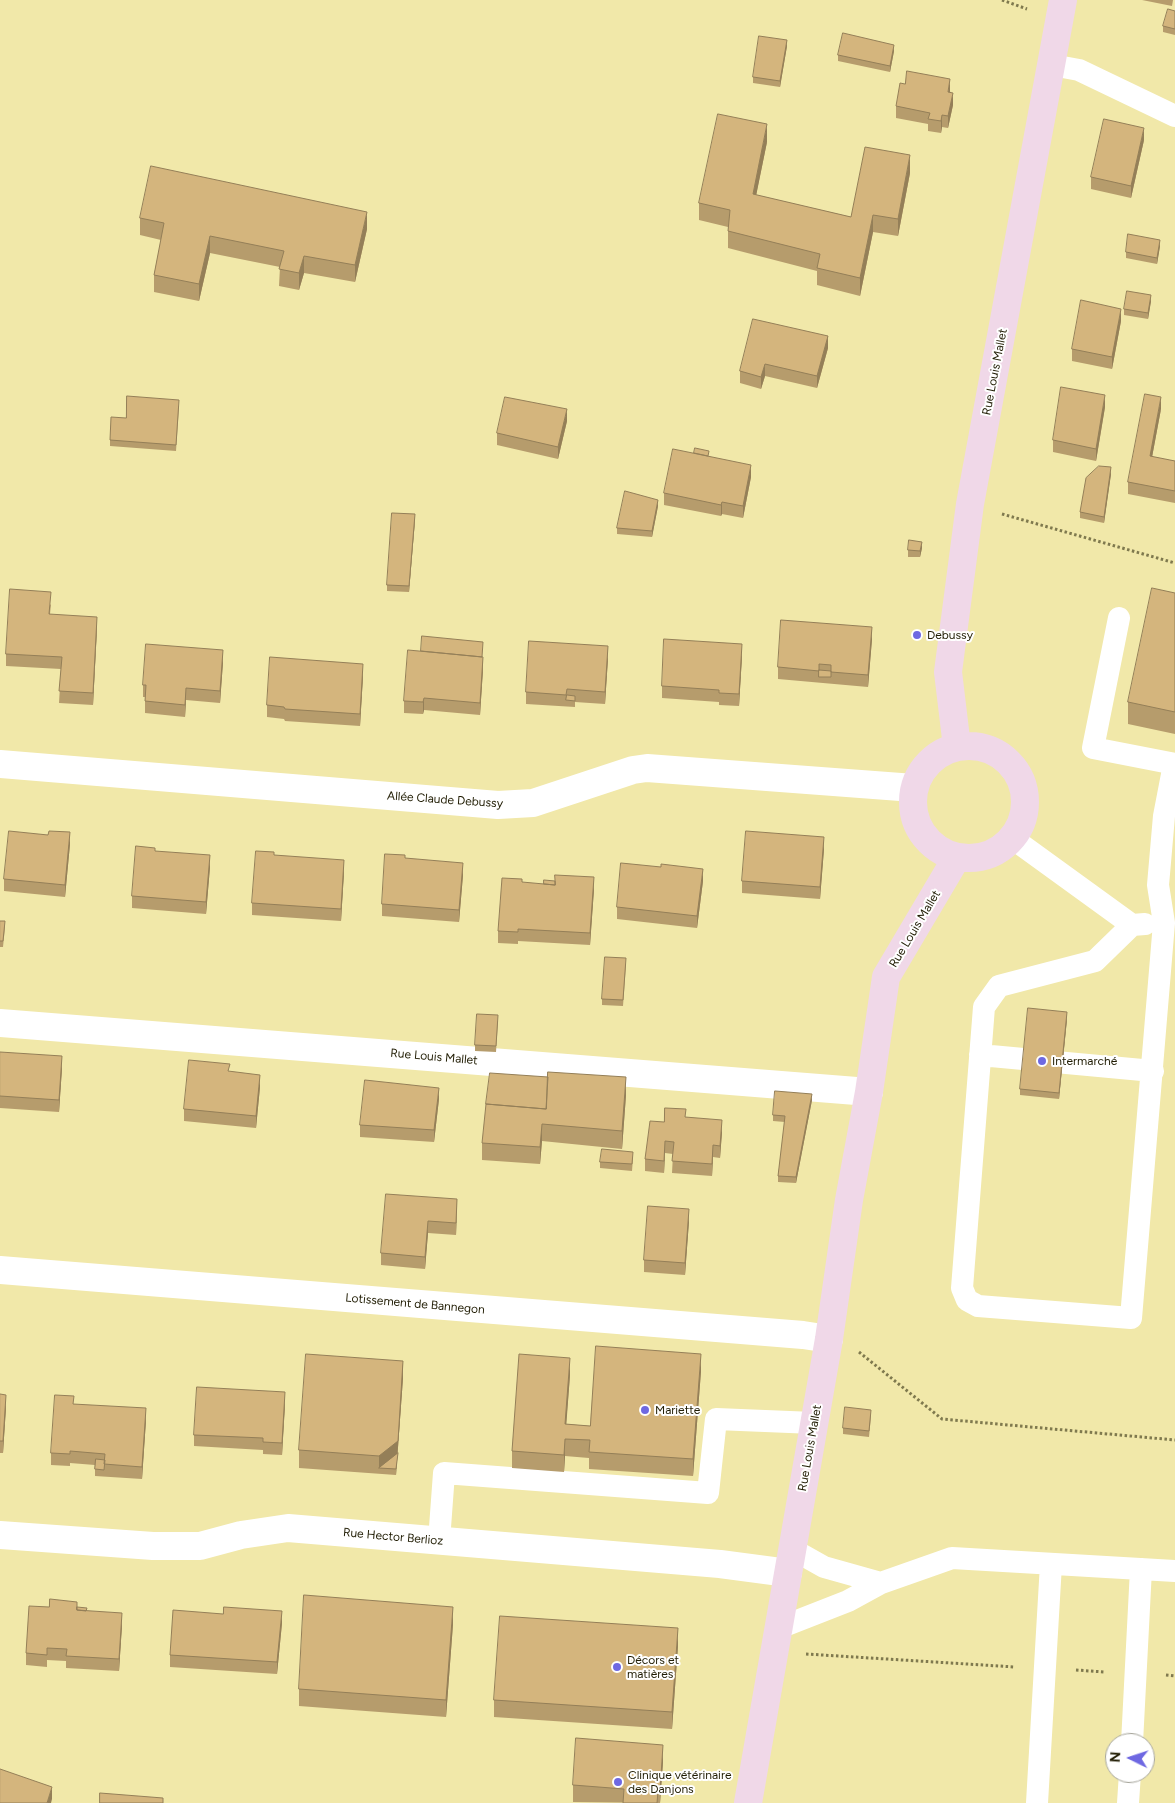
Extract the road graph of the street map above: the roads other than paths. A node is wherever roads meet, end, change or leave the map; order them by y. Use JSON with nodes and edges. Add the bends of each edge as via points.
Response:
{"nodes":[{"id":1,"x":1063,"y":0,"type":"edge"},
{"id":2,"x":1052,"y":66,"type":"junction"},
{"id":3,"x":1175,"y":116,"type":"edge"},
{"id":4,"x":1118,"y":618,"type":"dead end"},
{"id":5,"x":957,"y":747,"type":"junction"},
{"id":6,"x":0,"y":764,"type":"edge"},
{"id":7,"x":1174,"y":764,"type":"edge"},
{"id":8,"x":914,"y":788,"type":"junction"},
{"id":9,"x":1012,"y":838,"type":"junction"},
{"id":10,"x":957,"y":857,"type":"junction"},
{"id":11,"x":1164,"y":923,"type":"junction"},
{"id":12,"x":1132,"y":925,"type":"junction"},
{"id":13,"x":0,"y":1023,"type":"edge"},
{"id":14,"x":980,"y":1055,"type":"junction"},
{"id":15,"x":1152,"y":1071,"type":"junction"},
{"id":16,"x":869,"y":1092,"type":"junction"},
{"id":17,"x":0,"y":1270,"type":"edge"},
{"id":18,"x":829,"y":1339,"type":"junction"},
{"id":19,"x":814,"y":1424,"type":"junction"},
{"id":20,"x":0,"y":1535,"type":"edge"},
{"id":21,"x":438,"y":1541,"type":"junction"},
{"id":22,"x":790,"y":1561,"type":"junction"},
{"id":23,"x":1051,"y":1564,"type":"junction"},
{"id":24,"x":1141,"y":1569,"type":"junction"},
{"id":25,"x":1175,"y":1571,"type":"edge"},
{"id":26,"x":881,"y":1582,"type":"junction"},
{"id":27,"x":778,"y":1628,"type":"junction"},
{"id":28,"x":1133,"y":1733,"type":"edge"},
{"id":29,"x":1129,"y":1783,"type":"edge"},
{"id":30,"x":748,"y":1803,"type":"edge"},
{"id":31,"x":1037,"y":1803,"type":"edge"},
{"id":32,"x":1128,"y":1803,"type":"edge"}],
"edges":[{"from":1,"to":2,"type":"main road","name":"Rue Louis Mallet"},
{"from":2,"to":3,"type":"lane","via":[[1079,70]]},
{"from":2,"to":5,"type":"main road","name":"Rue Louis Mallet","via":[[970,504],[948,672]]},
{"from":4,"to":7,"type":"lane","via":[[1093,748]]},
{"from":5,"to":8,"type":"main road","via":[[930,761]]},
{"from":5,"to":9,"type":"main road","via":[[988,749],[1013,766],[1025,795],[1025,810]]},
{"from":6,"to":8,"type":"street","name":"Allée Claude Debussy","via":[[498,805],[533,803],[647,768]]},
{"from":7,"to":11,"type":"lane","via":[[1164,816],[1158,885]]},
{"from":8,"to":10,"type":"main road","via":[[914,818],[921,832],[931,844]]},
{"from":9,"to":10,"type":"main road","via":[[1001,849],[987,855]]},
{"from":9,"to":12,"type":"lane"},
{"from":10,"to":16,"type":"main road","name":"Rue Louis Mallet","via":[[886,977]]},
{"from":11,"to":12,"type":"lane"},
{"from":11,"to":15,"type":"lane"},
{"from":12,"to":14,"type":"lane","via":[[1094,961],[999,986],[984,1007]]},
{"from":13,"to":16,"type":"street","name":"Rue Louis Mallet"},
{"from":14,"to":15,"type":"lane"},
{"from":14,"to":15,"type":"lane","via":[[962,1288],[967,1300],[978,1306],[1132,1318]]},
{"from":16,"to":18,"type":"main road","name":"Rue Louis Mallet"},
{"from":17,"to":18,"type":"street","name":"Lotissement de Bannegon"},
{"from":18,"to":19,"type":"main road","name":"Rue Louis Mallet"},
{"from":19,"to":21,"type":"lane","via":[[716,1419],[708,1493],[444,1473]]},
{"from":19,"to":22,"type":"main road","name":"Rue Louis Mallet"},
{"from":20,"to":21,"type":"street","name":"Rue Hector Berlioz","via":[[153,1546],[200,1546],[241,1535],[288,1528]]},
{"from":21,"to":22,"type":"street","name":"Rue Hector Berlioz","via":[[720,1564]]},
{"from":22,"to":26,"type":"lane"},
{"from":22,"to":27,"type":"main road","name":"Rue Louis Mallet"},
{"from":23,"to":24,"type":"lane"},
{"from":23,"to":26,"type":"lane","via":[[952,1558]]},
{"from":23,"to":31,"type":"lane"},
{"from":24,"to":25,"type":"lane"},
{"from":24,"to":28,"type":"lane"},
{"from":26,"to":27,"type":"lane","via":[[848,1601]]},
{"from":27,"to":30,"type":"main road","name":"Rue Louis Mallet"},
{"from":29,"to":32,"type":"lane"}]}
